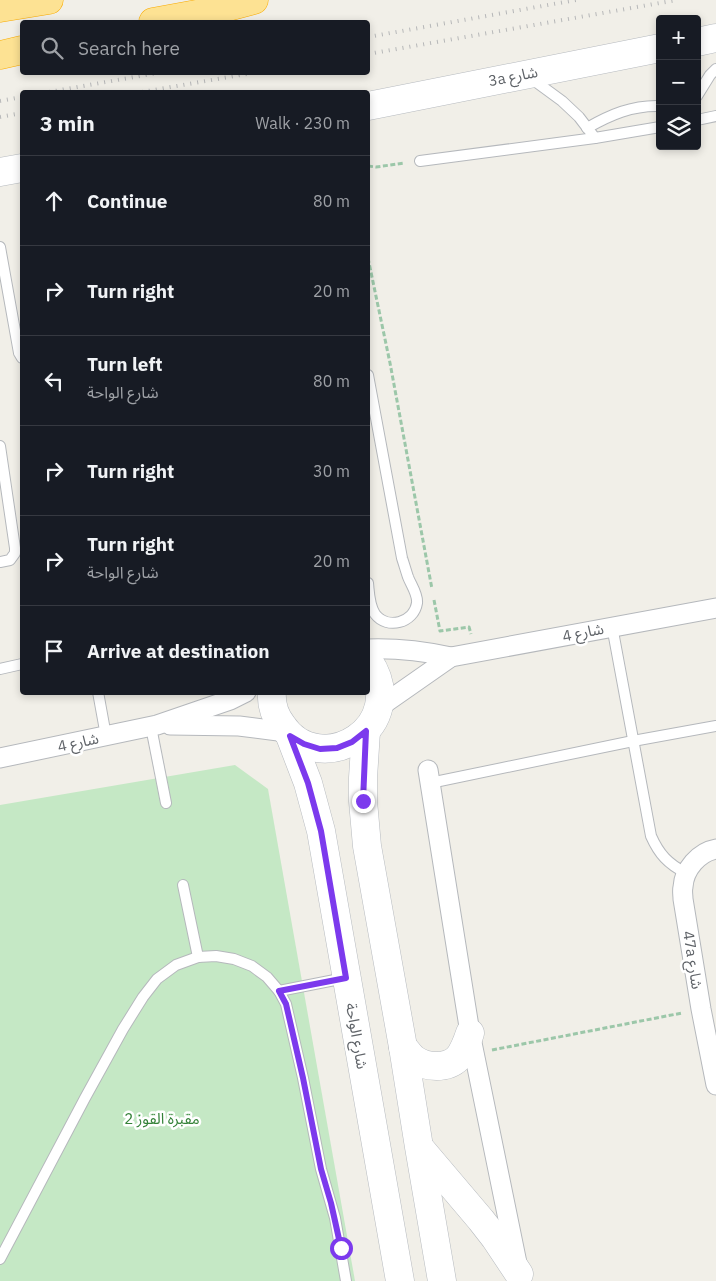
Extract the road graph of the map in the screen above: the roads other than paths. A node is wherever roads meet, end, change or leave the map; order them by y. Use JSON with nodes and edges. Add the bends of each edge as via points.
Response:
{"nodes":[{"id":1,"x":49,"y":0,"type":"edge"},
{"id":2,"x":254,"y":0,"type":"edge"},
{"id":3,"x":0,"y":8,"type":"edge"},
{"id":4,"x":164,"y":20,"type":"edge"},
{"id":5,"x":716,"y":38,"type":"edge"},
{"id":6,"x":701,"y":41,"type":"edge"},
{"id":7,"x":656,"y":49,"type":"edge"},
{"id":8,"x":20,"y":50,"type":"edge"},
{"id":9,"x":0,"y":55,"type":"edge"},
{"id":10,"x":716,"y":69,"type":"edge"},
{"id":11,"x":525,"y":74,"type":"junction"},
{"id":12,"x":701,"y":90,"type":"edge"},
{"id":13,"x":370,"y":106,"type":"edge"},
{"id":14,"x":656,"y":106,"type":"edge"},
{"id":15,"x":716,"y":116,"type":"edge"},
{"id":16,"x":701,"y":119,"type":"edge"},
{"id":17,"x":587,"y":128,"type":"junction"},
{"id":18,"x":656,"y":128,"type":"edge"},
{"id":19,"x":595,"y":138,"type":"junction"},
{"id":20,"x":420,"y":161,"type":"road end"},
{"id":21,"x":20,"y":168,"type":"edge"},
{"id":22,"x":0,"y":172,"type":"edge"},
{"id":23,"x":0,"y":247,"type":"edge"},
{"id":24,"x":20,"y":355,"type":"edge"},
{"id":25,"x":370,"y":401,"type":"edge"},
{"id":26,"x":371,"y":414,"type":"edge"},
{"id":27,"x":0,"y":446,"type":"edge"},
{"id":28,"x":0,"y":562,"type":"edge"},
{"id":29,"x":370,"y":596,"type":"edge"},
{"id":30,"x":716,"y":608,"type":"edge"},
{"id":31,"x":612,"y":626,"type":"junction"},
{"id":32,"x":370,"y":649,"type":"edge"},
{"id":33,"x":451,"y":657,"type":"junction"},
{"id":34,"x":20,"y":664,"type":"edge"},
{"id":35,"x":370,"y":664,"type":"edge"},
{"id":36,"x":0,"y":669,"type":"edge"},
{"id":37,"x":99,"y":695,"type":"edge"},
{"id":38,"x":240,"y":695,"type":"edge"},
{"id":39,"x":272,"y":695,"type":"edge"},
{"id":40,"x":372,"y":720,"type":"junction"},
{"id":41,"x":154,"y":726,"type":"junction"},
{"id":42,"x":716,"y":726,"type":"edge"},
{"id":43,"x":288,"y":734,"type":"junction"},
{"id":44,"x":106,"y":736,"type":"junction"},
{"id":45,"x":632,"y":741,"type":"junction"},
{"id":46,"x":0,"y":758,"type":"edge"},
{"id":47,"x":429,"y":776,"type":"joint"},
{"id":48,"x":166,"y":803,"type":"dead end"},
{"id":49,"x":716,"y":849,"type":"edge"},
{"id":50,"x":686,"y":873,"type":"junction"},
{"id":51,"x":183,"y":885,"type":"dead end"},
{"id":52,"x":198,"y":957,"type":"junction"},
{"id":53,"x":346,"y":978,"type":"junction"},
{"id":54,"x":279,"y":991,"type":"junction"},
{"id":55,"x":472,"y":1043,"type":"junction"},
{"id":56,"x":403,"y":1047,"type":"junction"},
{"id":57,"x":716,"y":1085,"type":"edge"},
{"id":58,"x":419,"y":1147,"type":"junction"},
{"id":59,"x":0,"y":1259,"type":"edge"},
{"id":60,"x":521,"y":1279,"type":"edge"},
{"id":61,"x":346,"y":1281,"type":"edge"},
{"id":62,"x":400,"y":1281,"type":"edge"},
{"id":63,"x":442,"y":1281,"type":"edge"}],
"edges":[{"from":1,"to":3,"type":"highway"},
{"from":2,"to":4,"type":"highway"},
{"from":5,"to":6,"type":"street"},
{"from":7,"to":11,"type":"street","name":"3a شارع"},
{"from":8,"to":9,"type":"highway"},
{"from":10,"to":12,"type":"lane"},
{"from":11,"to":13,"type":"street","name":"3a شارع"},
{"from":11,"to":17,"type":"lane","via":[[562,101]]},
{"from":14,"to":17,"type":"lane","via":[[627,109]]},
{"from":15,"to":16,"type":"lane"},
{"from":17,"to":19,"type":"lane"},
{"from":18,"to":19,"type":"lane"},
{"from":19,"to":20,"type":"lane"},
{"from":21,"to":22,"type":"street"},
{"from":23,"to":24,"type":"lane"},
{"from":25,"to":26,"type":"lane"},
{"from":26,"to":29,"type":"lane","via":[[402,558],[417,601],[411,616],[389,623],[376,615]]},
{"from":27,"to":28,"type":"lane","via":[[15,553],[10,560]]},
{"from":30,"to":31,"type":"street","name":"شارع 4"},
{"from":31,"to":33,"type":"street","name":"شارع 4"},
{"from":31,"to":45,"type":"lane"},
{"from":32,"to":33,"type":"street","name":"شارع 4","via":[[403,649]]},
{"from":33,"to":40,"type":"street","name":"شارع 4"},
{"from":34,"to":36,"type":"lane"},
{"from":35,"to":40,"type":"street","via":[[380,692]]},
{"from":37,"to":44,"type":"lane"},
{"from":38,"to":41,"type":"street","name":"شارع 4"},
{"from":39,"to":43,"type":"street","name":"شارع الواحة","via":[[276,716]]},
{"from":40,"to":43,"type":"street","via":[[352,742],[337,748],[320,749]]},
{"from":40,"to":56,"type":"street","via":[[363,801],[367,846]]},
{"from":41,"to":43,"type":"street","name":"شارع 4","via":[[239,726]]},
{"from":41,"to":44,"type":"street","name":"شارع 4"},
{"from":41,"to":48,"type":"lane"},
{"from":42,"to":45,"type":"lane"},
{"from":43,"to":53,"type":"street","name":"شارع الواحة","via":[[308,783],[321,831]]},
{"from":44,"to":46,"type":"street","name":"شارع 4"},
{"from":45,"to":47,"type":"lane"},
{"from":45,"to":50,"type":"lane","via":[[650,836],[664,859]]},
{"from":47,"to":55,"type":"street"},
{"from":49,"to":50,"type":"street","via":[[696,859]]},
{"from":50,"to":57,"type":"street","name":"47a شارع","via":[[683,899]]},
{"from":51,"to":52,"type":"lane"},
{"from":52,"to":54,"type":"lane","via":[[216,956],[252,966]]},
{"from":52,"to":59,"type":"lane","via":[[176,965],[157,979],[143,997],[94,1080]]},
{"from":53,"to":54,"type":"lane"},
{"from":53,"to":62,"type":"street","name":"شارع الواحة"},
{"from":54,"to":61,"type":"lane","via":[[286,1004],[321,1169],[335,1218]]},
{"from":55,"to":56,"type":"street","via":[[457,1059],[443,1066],[428,1065],[414,1059]]},
{"from":55,"to":60,"type":"street"},
{"from":56,"to":58,"type":"street"},
{"from":58,"to":60,"type":"street","via":[[482,1220]]},
{"from":58,"to":63,"type":"street"}]}
